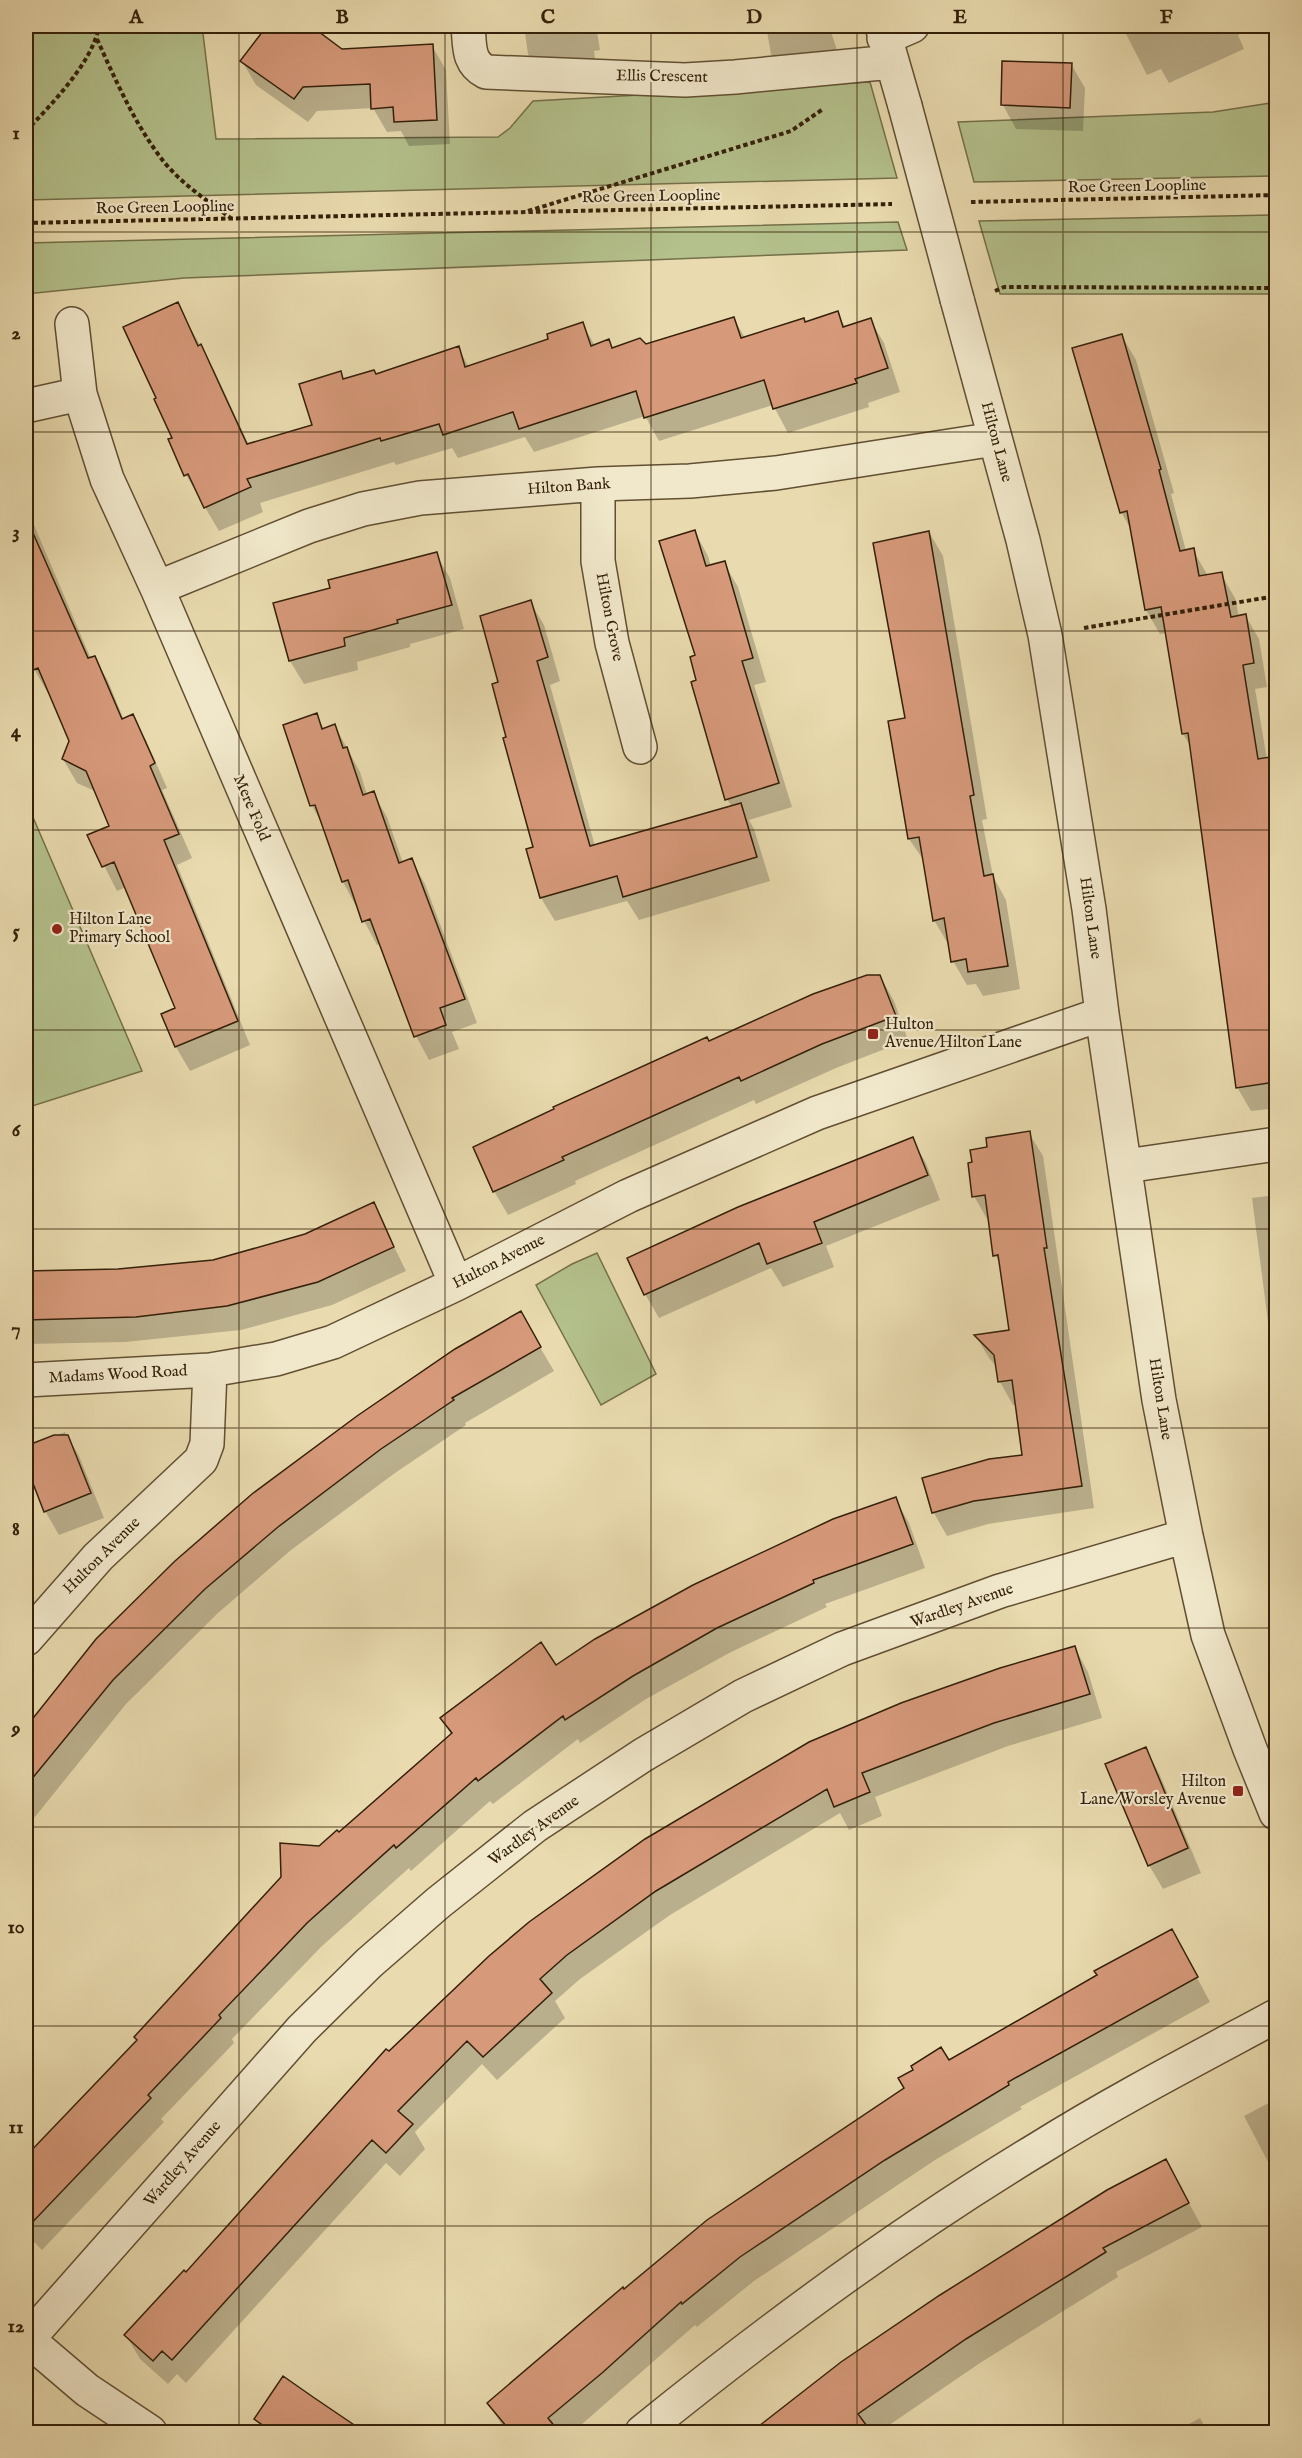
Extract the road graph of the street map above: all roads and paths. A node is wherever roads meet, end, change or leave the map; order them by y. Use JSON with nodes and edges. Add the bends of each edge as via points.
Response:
{"nodes":[{"id":1,"x":99,"y":26,"type":"edge"},
{"id":2,"x":468,"y":26,"type":"edge"},
{"id":3,"x":97,"y":39,"type":"junction"},
{"id":4,"x":886,"y":43,"type":"edge"},
{"id":5,"x":26,"y":131,"type":"edge"},
{"id":6,"x":1276,"y":195,"type":"edge"},
{"id":7,"x":966,"y":202,"type":"dead end"},
{"id":8,"x":894,"y":204,"type":"dead end"},
{"id":9,"x":524,"y":212,"type":"junction"},
{"id":10,"x":232,"y":219,"type":"junction"},
{"id":11,"x":26,"y":223,"type":"edge"},
{"id":12,"x":1276,"y":288,"type":"edge"},
{"id":13,"x":959,"y":304,"type":"junction"},
{"id":14,"x":72,"y":324,"type":"dead end"},
{"id":15,"x":80,"y":394,"type":"junction"},
{"id":16,"x":26,"y":406,"type":"edge"},
{"id":17,"x":995,"y":439,"type":"junction"},
{"id":18,"x":598,"y":484,"type":"junction"},
{"id":19,"x":157,"y":588,"type":"junction"},
{"id":20,"x":1276,"y":596,"type":"edge"},
{"id":21,"x":1045,"y":635,"type":"junction"},
{"id":22,"x":640,"y":747,"type":"dead end"},
{"id":23,"x":1102,"y":1014,"type":"junction"},
{"id":24,"x":1276,"y":1144,"type":"edge"},
{"id":25,"x":1126,"y":1166,"type":"junction"},
{"id":26,"x":456,"y":1284,"type":"junction"},
{"id":27,"x":210,"y":1370,"type":"junction"},
{"id":28,"x":26,"y":1380,"type":"edge"},
{"id":29,"x":1186,"y":1536,"type":"junction"},
{"id":30,"x":26,"y":1639,"type":"edge"},
{"id":31,"x":1276,"y":1813,"type":"edge"},
{"id":32,"x":1276,"y":2016,"type":"edge"},
{"id":33,"x":26,"y":2339,"type":"edge"},
{"id":34,"x":150,"y":2433,"type":"edge"},
{"id":35,"x":642,"y":2433,"type":"edge"}],
"edges":[{"from":1,"to":3,"type":"path"},
{"from":2,"to":4,"type":"street","name":"Ellis Crescent","via":[[472,57],[477,67],[486,72],[685,80],[735,77]]},
{"from":3,"to":5,"type":"path","via":[[60,96]]},
{"from":3,"to":10,"type":"path","via":[[134,114],[165,163],[189,188]]},
{"from":4,"to":9,"type":"path","via":[[852,90],[791,131]]},
{"from":4,"to":13,"type":"street","name":"Hilton Lane","bridge":true},
{"from":6,"to":7,"type":"path","name":"Roe Green Loopline"},
{"from":8,"to":9,"type":"path","name":"Roe Green Loopline"},
{"from":9,"to":10,"type":"path","name":"Roe Green Loopline"},
{"from":10,"to":11,"type":"path","name":"Roe Green Loopline"},
{"from":12,"to":13,"type":"path","via":[[1004,287]]},
{"from":13,"to":17,"type":"street","name":"Hilton Lane"},
{"from":14,"to":15,"type":"street","name":"Mere Fold"},
{"from":15,"to":16,"type":"street"},
{"from":15,"to":19,"type":"street","name":"Mere Fold","via":[[107,478]]},
{"from":17,"to":18,"type":"street","name":"Hilton Bank","via":[[776,473]]},
{"from":17,"to":21,"type":"street","name":"Hilton Lane"},
{"from":18,"to":19,"type":"street","name":"Hilton Bank","via":[[420,498],[363,509],[309,526]]},
{"from":18,"to":22,"type":"street","name":"Hilton Grove","via":[[598,561],[612,643]]},
{"from":19,"to":26,"type":"street","name":"Mere Fold"},
{"from":20,"to":21,"type":"path"},
{"from":21,"to":23,"type":"street","name":"Hilton Lane"},
{"from":23,"to":25,"type":"street","name":"Hilton Lane"},
{"from":23,"to":26,"type":"street","name":"Hulton Avenue","via":[[817,1113],[628,1196]]},
{"from":24,"to":25,"type":"street"},
{"from":25,"to":29,"type":"street","name":"Hilton Lane","via":[[1160,1400]]},
{"from":26,"to":27,"type":"street","name":"Hulton Avenue","via":[[333,1342],[276,1359]]},
{"from":27,"to":28,"type":"street","name":"Madams Wood Road"},
{"from":27,"to":30,"type":"street","name":"Hulton Avenue","via":[[207,1444],[201,1460],[98,1557]]},
{"from":29,"to":31,"type":"street","name":"Hilton Lane","via":[[1208,1635]]},
{"from":29,"to":33,"type":"street","name":"Wardley Avenue","via":[[1000,1591],[842,1649],[743,1696],[643,1755],[536,1826],[378,1955],[302,2029]]},
{"from":32,"to":35,"type":"street","via":[[1048,2142],[966,2194],[729,2362]]},
{"from":33,"to":34,"type":"street","via":[[87,2390]]}]}
